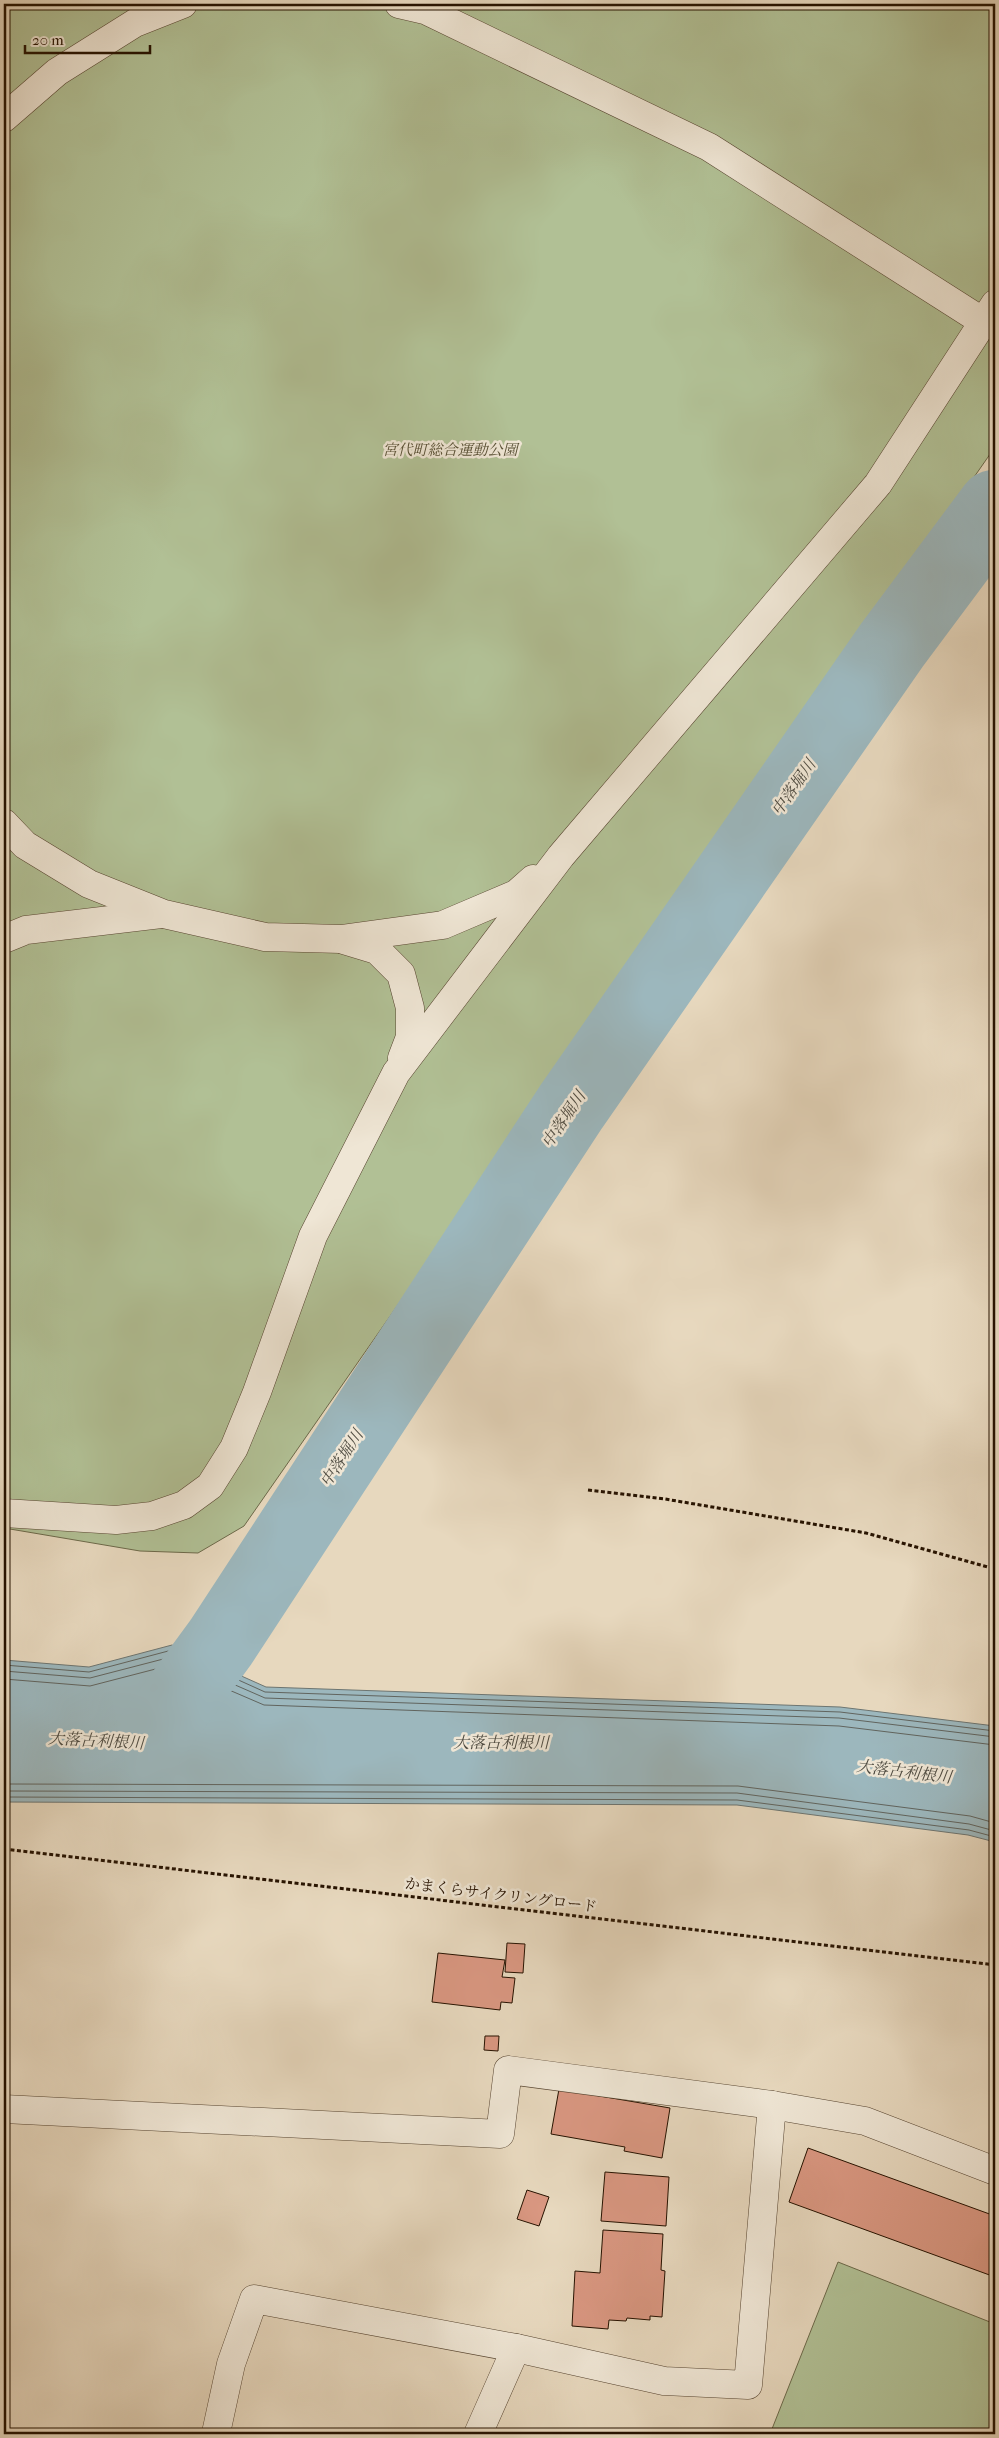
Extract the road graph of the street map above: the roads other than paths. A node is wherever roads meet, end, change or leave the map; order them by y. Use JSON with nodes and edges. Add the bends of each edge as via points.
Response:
{"nodes":[{"id":1,"x":183,"y":4,"type":"edge"},
{"id":2,"x":400,"y":4,"type":"edge"},
{"id":3,"x":4,"y":118,"type":"edge"},
{"id":4,"x":989,"y":313,"type":"edge"},
{"id":5,"x":4,"y":823,"type":"edge"},
{"id":6,"x":561,"y":856,"type":"junction"},
{"id":7,"x":164,"y":914,"type":"junction"},
{"id":8,"x":4,"y":939,"type":"edge"},
{"id":9,"x":341,"y":939,"type":"junction"},
{"id":10,"x":396,"y":1073,"type":"junction"},
{"id":11,"x":4,"y":1513,"type":"edge"},
{"id":12,"x":772,"y":2105,"type":"junction"},
{"id":13,"x":4,"y":2109,"type":"edge"},
{"id":14,"x":995,"y":2171,"type":"edge"},
{"id":15,"x":516,"y":2348,"type":"junction"},
{"id":16,"x":216,"y":2433,"type":"dead end"},
{"id":17,"x":478,"y":2434,"type":"edge"}],
"edges":[{"from":1,"to":3,"type":"street","via":[[135,23],[56,72]]},
{"from":2,"to":4,"type":"street","via":[[425,10],[709,147]]},
{"from":4,"to":6,"type":"street","via":[[878,484]]},
{"from":5,"to":7,"type":"street","via":[[25,844],[89,884]]},
{"from":6,"to":9,"type":"street","via":[[516,894],[442,925]]},
{"from":6,"to":10,"type":"street"},
{"from":7,"to":8,"type":"street","via":[[26,930]]},
{"from":7,"to":9,"type":"street","via":[[265,937]]},
{"from":9,"to":10,"type":"street","via":[[377,950],[401,974],[410,1008],[410,1037]]},
{"from":10,"to":11,"type":"street","via":[[313,1236],[234,1448],[210,1486],[184,1505],[152,1516],[116,1520]]},
{"from":12,"to":13,"type":"street","via":[[508,2070],[500,2134]]},
{"from":12,"to":14,"type":"street","via":[[865,2121]]},
{"from":12,"to":15,"type":"street","via":[[748,2385],[664,2381]]},
{"from":15,"to":16,"type":"street","via":[[254,2299],[231,2364]]},
{"from":15,"to":17,"type":"street"}]}
